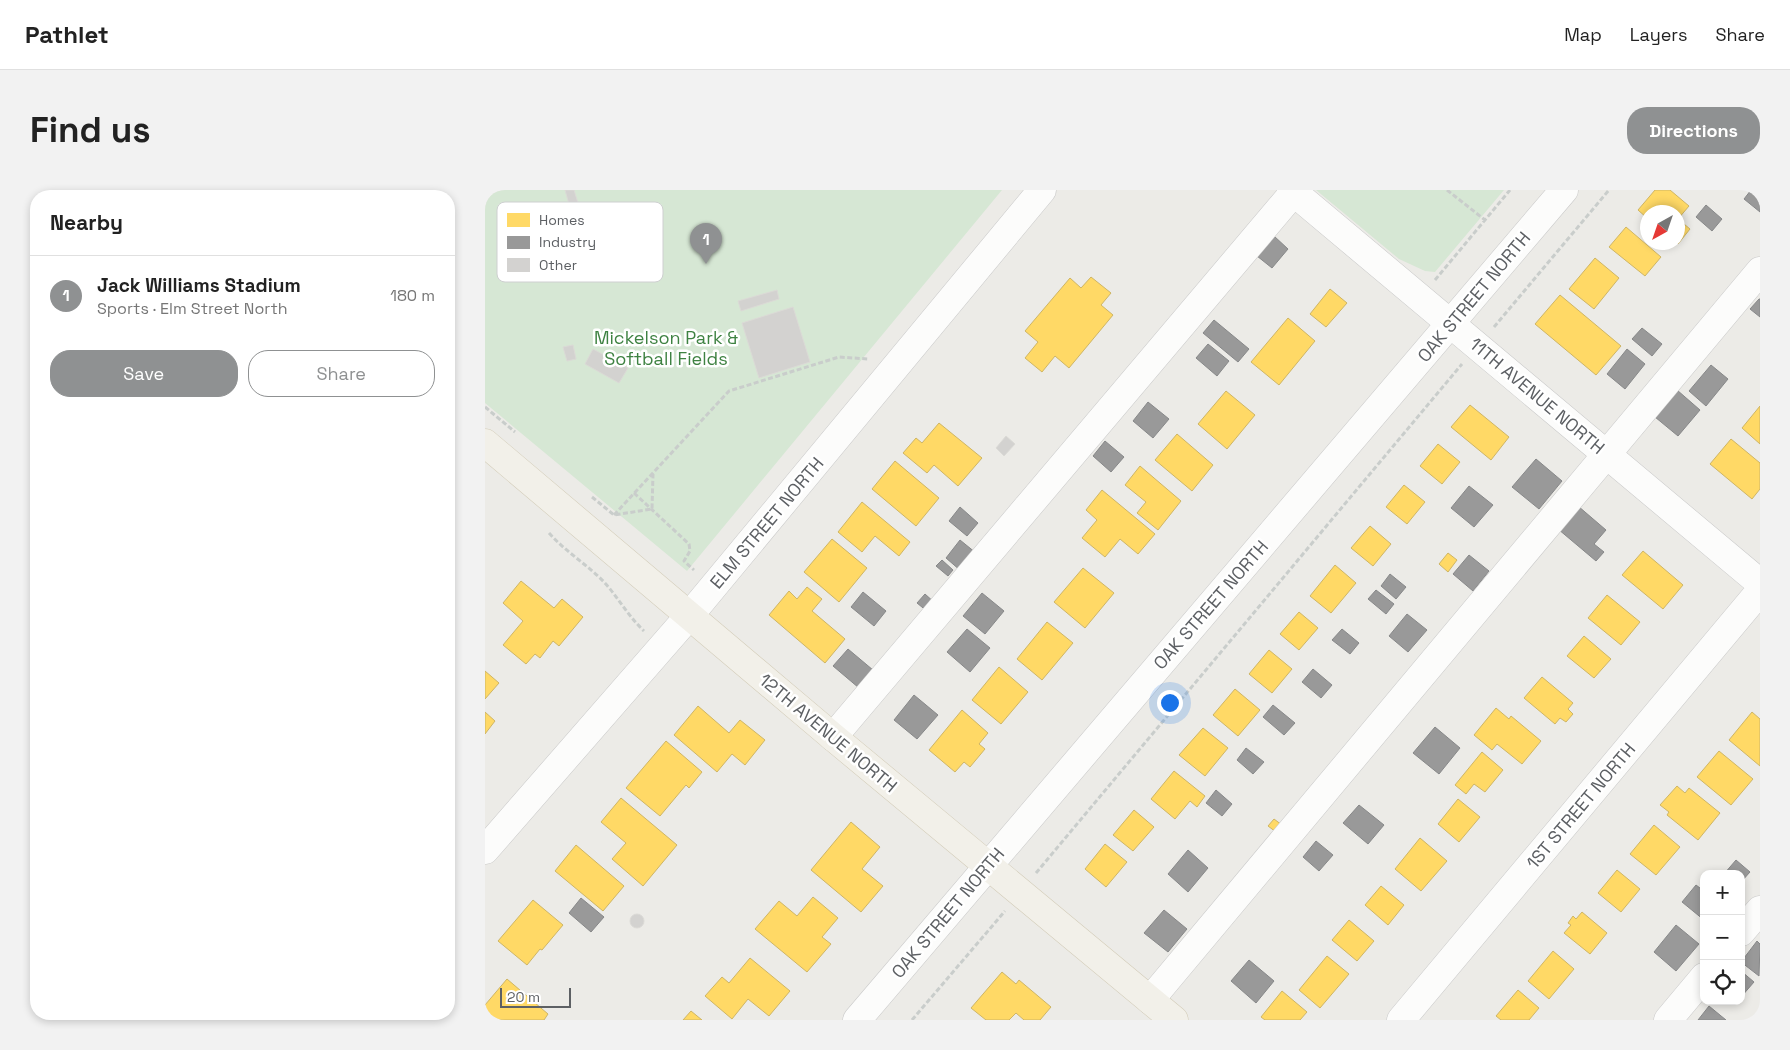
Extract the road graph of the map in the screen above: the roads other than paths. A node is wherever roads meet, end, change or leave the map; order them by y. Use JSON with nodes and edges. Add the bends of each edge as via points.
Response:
{"nodes":[{"id":1,"x":1042,"y":190,"type":"edge"},
{"id":2,"x":1564,"y":190,"type":"edge"},
{"id":3,"x":1293,"y":191,"type":"edge"},
{"id":4,"x":1760,"y":271,"type":"edge"},
{"id":5,"x":1451,"y":324,"type":"junction"},
{"id":6,"x":485,"y":443,"type":"edge"},
{"id":7,"x":1607,"y":454,"type":"junction"},
{"id":8,"x":1760,"y":583,"type":"edge"},
{"id":9,"x":1760,"y":591,"type":"edge"},
{"id":10,"x":689,"y":616,"type":"junction"},
{"id":11,"x":833,"y":737,"type":"junction"},
{"id":12,"x":485,"y":850,"type":"edge"},
{"id":13,"x":988,"y":866,"type":"junction"},
{"id":14,"x":1760,"y":910,"type":"edge"},
{"id":15,"x":1745,"y":927,"type":"edge"},
{"id":16,"x":1700,"y":982,"type":"edge"},
{"id":17,"x":1150,"y":1000,"type":"junction"},
{"id":18,"x":857,"y":1020,"type":"edge"},
{"id":19,"x":1174,"y":1020,"type":"edge"},
{"id":20,"x":1401,"y":1020,"type":"edge"},
{"id":21,"x":1667,"y":1020,"type":"edge"}],
"edges":[{"from":1,"to":10,"type":"street","name":"ELM STREET NORTH"},
{"from":2,"to":5,"type":"street","name":"OAK STREET NORTH"},
{"from":3,"to":5,"type":"street","name":"11TH AVENUE NORTH"},
{"from":3,"to":11,"type":"street"},
{"from":4,"to":7,"type":"street"},
{"from":5,"to":7,"type":"street","name":"11TH AVENUE NORTH"},
{"from":5,"to":13,"type":"street","name":"OAK STREET NORTH"},
{"from":6,"to":10,"type":"main road","name":"12TH AVENUE NORTH"},
{"from":7,"to":8,"type":"street","name":"11TH AVENUE NORTH"},
{"from":7,"to":17,"type":"street"},
{"from":9,"to":20,"type":"street","name":"1ST STREET NORTH"},
{"from":10,"to":11,"type":"main road","name":"12TH AVENUE NORTH"},
{"from":10,"to":12,"type":"street","name":"ELM STREET NORTH"},
{"from":11,"to":13,"type":"main road","name":"12TH AVENUE NORTH"},
{"from":13,"to":17,"type":"main road","name":"12TH AVENUE NORTH"},
{"from":13,"to":18,"type":"street","name":"OAK STREET NORTH"},
{"from":14,"to":15,"type":"street"},
{"from":16,"to":21,"type":"street"},
{"from":17,"to":19,"type":"main road","name":"12TH AVENUE NORTH"}]}
